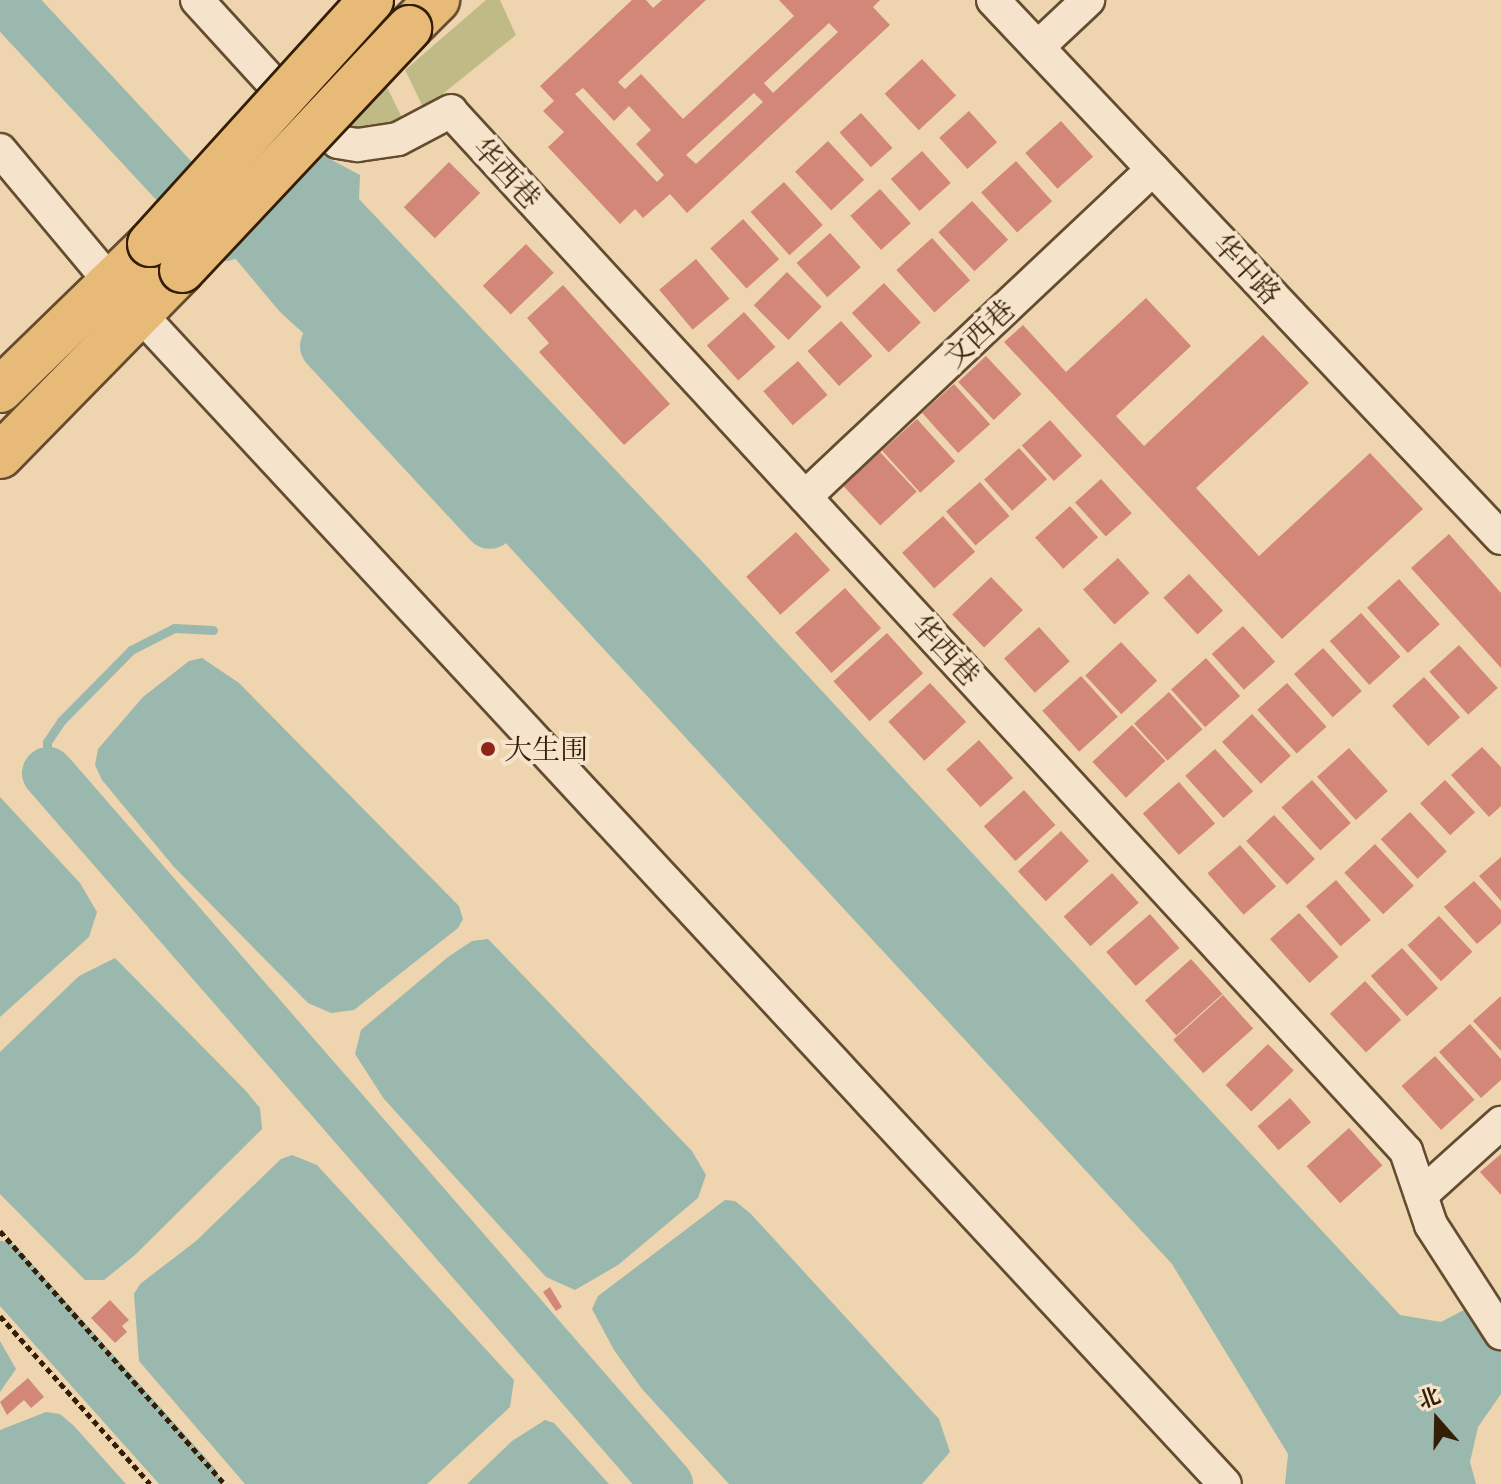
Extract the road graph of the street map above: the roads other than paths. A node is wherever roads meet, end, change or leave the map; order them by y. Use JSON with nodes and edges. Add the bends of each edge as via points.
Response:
{"nodes":[{"id":1,"x":197,"y":0,"type":"edge"},
{"id":2,"x":371,"y":0,"type":"edge"},
{"id":3,"x":993,"y":0,"type":"edge"},
{"id":4,"x":1088,"y":0,"type":"edge"},
{"id":5,"x":423,"y":14,"type":"edge"},
{"id":6,"x":1038,"y":47,"type":"junction"},
{"id":7,"x":0,"y":150,"type":"edge"},
{"id":8,"x":1153,"y":169,"type":"junction"},
{"id":9,"x":166,"y":257,"type":"junction"},
{"id":10,"x":126,"y":300,"type":"junction"},
{"id":11,"x":0,"y":390,"type":"edge"},
{"id":12,"x":0,"y":456,"type":"edge"},
{"id":13,"x":805,"y":497,"type":"junction"},
{"id":14,"x":1501,"y":538,"type":"edge"},
{"id":15,"x":1501,"y":1123,"type":"edge"},
{"id":16,"x":1421,"y":1195,"type":"junction"},
{"id":17,"x":1501,"y":1333,"type":"edge"},
{"id":18,"x":1204,"y":1470,"type":"edge"},
{"id":19,"x":1225,"y":1484,"type":"edge"}],
"edges":[{"from":1,"to":13,"type":"street","name":"华西巷","via":[[302,115],[338,142],[398,139],[452,113]]},
{"from":2,"to":9,"type":"highway","bridge":true},
{"from":3,"to":6,"type":"street","name":"华中路"},
{"from":4,"to":6,"type":"street"},
{"from":5,"to":9,"type":"highway","bridge":true},
{"from":6,"to":8,"type":"street","name":"华中路"},
{"from":7,"to":10,"type":"street"},
{"from":8,"to":13,"type":"street","name":"文西巷"},
{"from":8,"to":14,"type":"street","name":"华中路"},
{"from":9,"to":10,"type":"highway"},
{"from":10,"to":11,"type":"highway"},
{"from":10,"to":12,"type":"highway"},
{"from":10,"to":18,"type":"street"},
{"from":13,"to":16,"type":"street","name":"华西巷","via":[[1406,1151]]},
{"from":15,"to":16,"type":"street"},
{"from":16,"to":17,"type":"street","name":"华西巷","via":[[1431,1225]]},
{"from":18,"to":19,"type":"street"}]}
